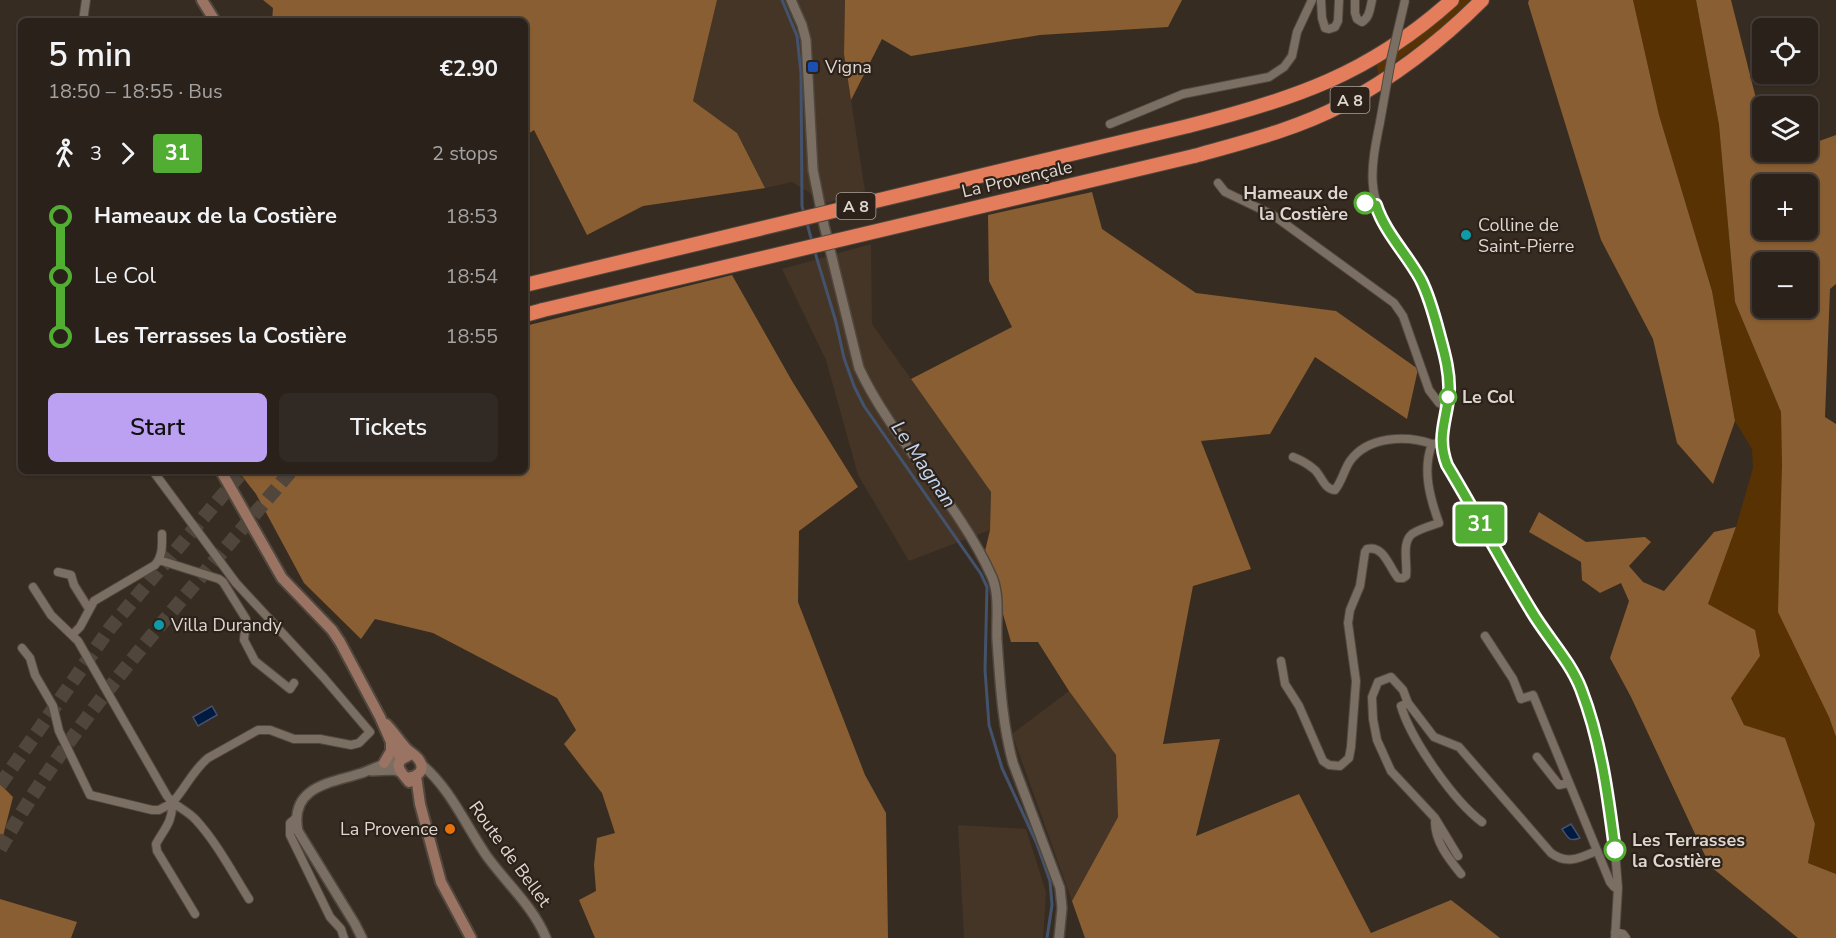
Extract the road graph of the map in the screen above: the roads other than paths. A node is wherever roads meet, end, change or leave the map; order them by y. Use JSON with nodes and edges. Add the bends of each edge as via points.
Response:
{"nodes":[{"id":1,"x":86,"y":0,"type":"edge"},
{"id":2,"x":202,"y":0,"type":"edge"},
{"id":3,"x":791,"y":0,"type":"edge"},
{"id":4,"x":1312,"y":0,"type":"edge"},
{"id":5,"x":1321,"y":0,"type":"edge"},
{"id":6,"x":1339,"y":0,"type":"edge"},
{"id":7,"x":1355,"y":0,"type":"edge"},
{"id":8,"x":1371,"y":0,"type":"edge"},
{"id":9,"x":1405,"y":0,"type":"edge"},
{"id":10,"x":1452,"y":0,"type":"edge"},
{"id":11,"x":1482,"y":0,"type":"edge"},
{"id":12,"x":83,"y":18,"type":"edge"},
{"id":13,"x":213,"y":18,"type":"edge"},
{"id":14,"x":1110,"y":124,"type":"dead end"},
{"id":15,"x":1218,"y":183,"type":"dead end"},
{"id":16,"x":528,"y":284,"type":"edge"},
{"id":17,"x":528,"y":314,"type":"edge"},
{"id":18,"x":1447,"y":406,"type":"junction"},
{"id":19,"x":1441,"y":443,"type":"junction"},
{"id":20,"x":1432,"y":444,"type":"junction"},
{"id":21,"x":1293,"y":457,"type":"dead end"},
{"id":22,"x":155,"y":474,"type":"edge"},
{"id":23,"x":223,"y":474,"type":"edge"},
{"id":24,"x":162,"y":534,"type":"dead end"},
{"id":25,"x":159,"y":560,"type":"junction"},
{"id":26,"x":58,"y":572,"type":"dead end"},
{"id":27,"x":33,"y":587,"type":"dead end"},
{"id":28,"x":89,"y":609,"type":"junction"},
{"id":29,"x":72,"y":635,"type":"junction"},
{"id":30,"x":1485,"y":636,"type":"dead end"},
{"id":31,"x":22,"y":648,"type":"dead end"},
{"id":32,"x":1281,"y":661,"type":"dead end"},
{"id":33,"x":294,"y":683,"type":"dead end"},
{"id":34,"x":1408,"y":703,"type":"junction"},
{"id":35,"x":380,"y":717,"type":"junction"},
{"id":36,"x":370,"y":732,"type":"junction"},
{"id":37,"x":389,"y":737,"type":"junction"},
{"id":38,"x":1537,"y":757,"type":"dead end"},
{"id":39,"x":402,"y":759,"type":"junction"},
{"id":40,"x":384,"y":763,"type":"junction"},
{"id":41,"x":413,"y":770,"type":"junction"},
{"id":42,"x":361,"y":773,"type":"junction"},
{"id":43,"x":1568,"y":783,"type":"junction"},
{"id":44,"x":172,"y":803,"type":"junction"},
{"id":45,"x":297,"y":817,"type":"junction"},
{"id":46,"x":1435,"y":818,"type":"junction"},
{"id":47,"x":1482,"y":822,"type":"dead end"},
{"id":48,"x":1596,"y":851,"type":"junction"},
{"id":49,"x":1458,"y":856,"type":"dead end"},
{"id":50,"x":1461,"y":874,"type":"dead end"},
{"id":51,"x":1618,"y":888,"type":"junction"},
{"id":52,"x":249,"y":899,"type":"dead end"},
{"id":53,"x":195,"y":914,"type":"dead end"},
{"id":54,"x":1615,"y":935,"type":"edge"},
{"id":55,"x":344,"y":938,"type":"edge"},
{"id":56,"x":362,"y":938,"type":"edge"},
{"id":57,"x":471,"y":938,"type":"edge"},
{"id":58,"x":546,"y":938,"type":"edge"},
{"id":59,"x":1059,"y":938,"type":"edge"},
{"id":60,"x":1626,"y":938,"type":"edge"}],
"edges":[{"from":1,"to":12,"type":"street"},
{"from":2,"to":13,"type":"main road"},
{"from":3,"to":59,"type":"street","via":[[806,40],[813,170],[819,206],[854,348],[869,388],[948,501],[992,578],[1008,744],[1060,888]]},
{"from":4,"to":14,"type":"street","via":[[1297,32],[1292,56],[1269,77],[1183,94]]},
{"from":5,"to":6,"type":"street","via":[[1322,18],[1329,29],[1338,21]]},
{"from":7,"to":8,"type":"street","via":[[1355,13],[1362,22],[1369,14]]},
{"from":9,"to":18,"type":"street","bridge":true,"via":[[1372,166],[1374,196],[1383,221],[1428,296],[1447,368]]},
{"from":10,"to":16,"type":"highway","name":"La Provençale","number":"A 8","bridge":true,"via":[[1390,48],[1336,78],[1269,104]]},
{"from":11,"to":17,"type":"highway","name":"La Provençale","number":"A 8","bridge":true,"via":[[1427,50],[1382,81],[1341,105],[1267,135],[1194,156]]},
{"from":15,"to":18,"type":"street","via":[[1225,192],[1273,215],[1394,303],[1403,316],[1429,390],[1439,403]]},
{"from":18,"to":19,"type":"street"},
{"from":19,"to":20,"type":"street"},
{"from":19,"to":51,"type":"street","via":[[1447,465],[1505,569],[1581,688],[1601,757]]},
{"from":20,"to":21,"type":"street","via":[[1397,438],[1359,451],[1335,490],[1327,488],[1316,471]]},
{"from":20,"to":32,"type":"street","via":[[1428,481],[1439,523],[1408,539],[1406,576],[1398,578],[1379,550],[1365,552],[1360,586],[1348,623],[1356,681],[1351,747],[1349,758],[1340,766],[1323,760],[1285,684]]},
{"from":22,"to":36,"type":"street","via":[[236,584]]},
{"from":23,"to":35,"type":"main road","via":[[282,578],[340,642]]},
{"from":24,"to":25,"type":"street"},
{"from":25,"to":28,"type":"street","via":[[94,601]]},
{"from":25,"to":33,"type":"street","via":[[223,582],[246,619],[244,640],[255,661],[290,689]]},
{"from":26,"to":28,"type":"street","via":[[71,575]]},
{"from":27,"to":29,"type":"street","via":[[54,620]]},
{"from":28,"to":29,"type":"street"},
{"from":29,"to":44,"type":"street"},
{"from":30,"to":43,"type":"street","via":[[1514,679],[1521,699],[1533,696]]},
{"from":31,"to":44,"type":"street","via":[[53,705],[59,731],[90,795],[152,810]]},
{"from":34,"to":46,"type":"street","via":[[1391,677],[1378,682],[1372,697],[1377,740],[1390,771]]},
{"from":34,"to":47,"type":"street","via":[[1401,706],[1404,718],[1430,761],[1469,812]]},
{"from":34,"to":48,"type":"street","via":[[1434,737],[1459,747],[1551,853],[1572,860]]},
{"from":35,"to":37,"type":"main road"},
{"from":35,"to":41,"type":"main road"},
{"from":36,"to":37,"type":"street"},
{"from":36,"to":44,"type":"street","via":[[359,746],[301,740],[258,730],[207,758]]},
{"from":37,"to":39,"type":"main road"},
{"from":37,"to":40,"type":"main road","via":[[391,751]]},
{"from":38,"to":43,"type":"street","via":[[1559,784]]},
{"from":39,"to":40,"type":"street"},
{"from":39,"to":41,"type":"main road","via":[[407,756]]},
{"from":40,"to":42,"type":"street"},
{"from":41,"to":42,"type":"street"},
{"from":41,"to":57,"type":"main road","via":[[441,882]]},
{"from":41,"to":58,"type":"street","name":"Route de Bellet","via":[[434,774],[487,855],[532,912]]},
{"from":42,"to":45,"type":"street","via":[[316,787],[303,799]]},
{"from":43,"to":48,"type":"street"},
{"from":44,"to":52,"type":"street","via":[[183,808],[207,833]]},
{"from":44,"to":53,"type":"street","via":[[173,814],[156,844],[157,851]]},
{"from":45,"to":55,"type":"street","via":[[290,823],[291,835]]},
{"from":45,"to":56,"type":"street","via":[[298,831]]},
{"from":46,"to":49,"type":"street"},
{"from":46,"to":50,"type":"street","via":[[1440,842]]},
{"from":48,"to":51,"type":"street","via":[[1611,885]]},
{"from":51,"to":54,"type":"street"},
{"from":54,"to":60,"type":"street","via":[[1623,934]]}]}
